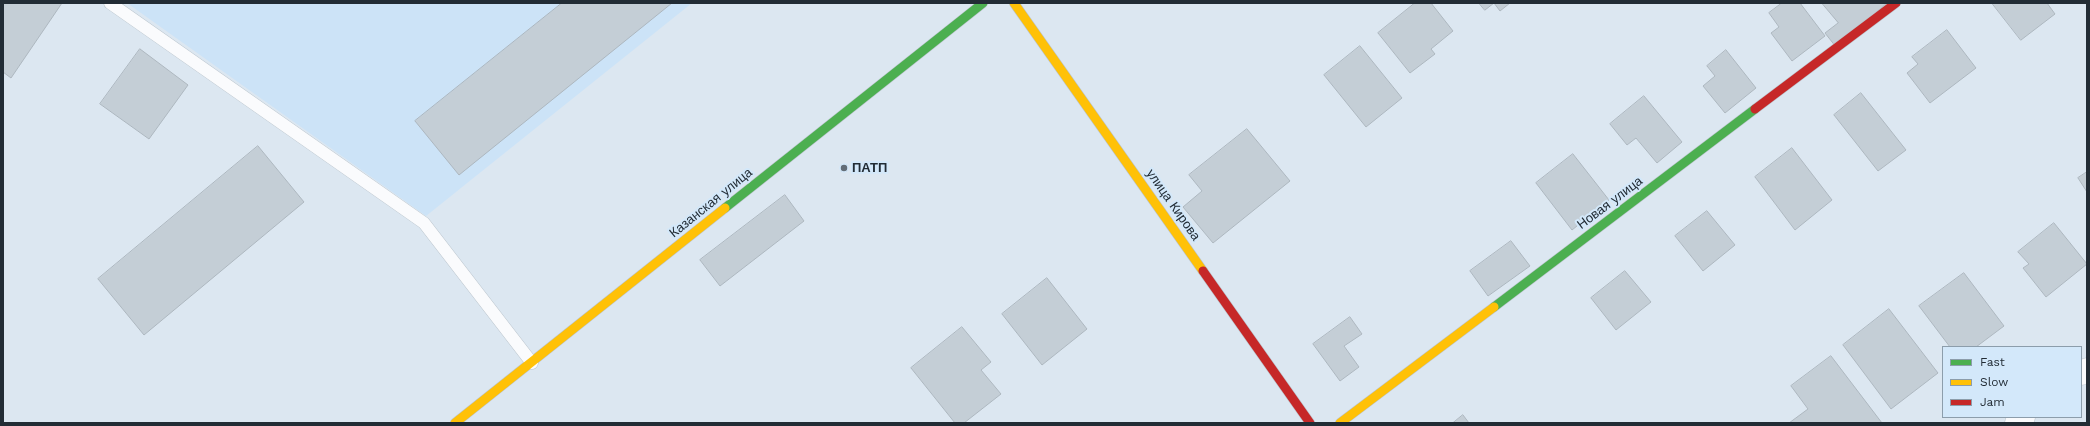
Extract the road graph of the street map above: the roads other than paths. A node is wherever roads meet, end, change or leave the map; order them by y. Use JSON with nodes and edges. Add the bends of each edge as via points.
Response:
{"nodes":[{"id":1,"x":110,"y":3,"type":"edge"},
{"id":2,"x":983,"y":3,"type":"edge"},
{"id":3,"x":1014,"y":3,"type":"edge"},
{"id":4,"x":1896,"y":3,"type":"edge"},
{"id":5,"x":532,"y":364,"type":"junction"},
{"id":6,"x":455,"y":423,"type":"edge"},
{"id":7,"x":1310,"y":423,"type":"edge"},
{"id":8,"x":1340,"y":423,"type":"edge"}],
"edges":[{"from":1,"to":5,"type":"lane","via":[[424,223]]},
{"from":2,"to":5,"type":"street","name":"Казанская улица"},
{"from":3,"to":7,"type":"street","name":"улица Кирова"},
{"from":4,"to":8,"type":"street","name":"Новая улица"},
{"from":5,"to":6,"type":"street","name":"Казанская улица"}]}
